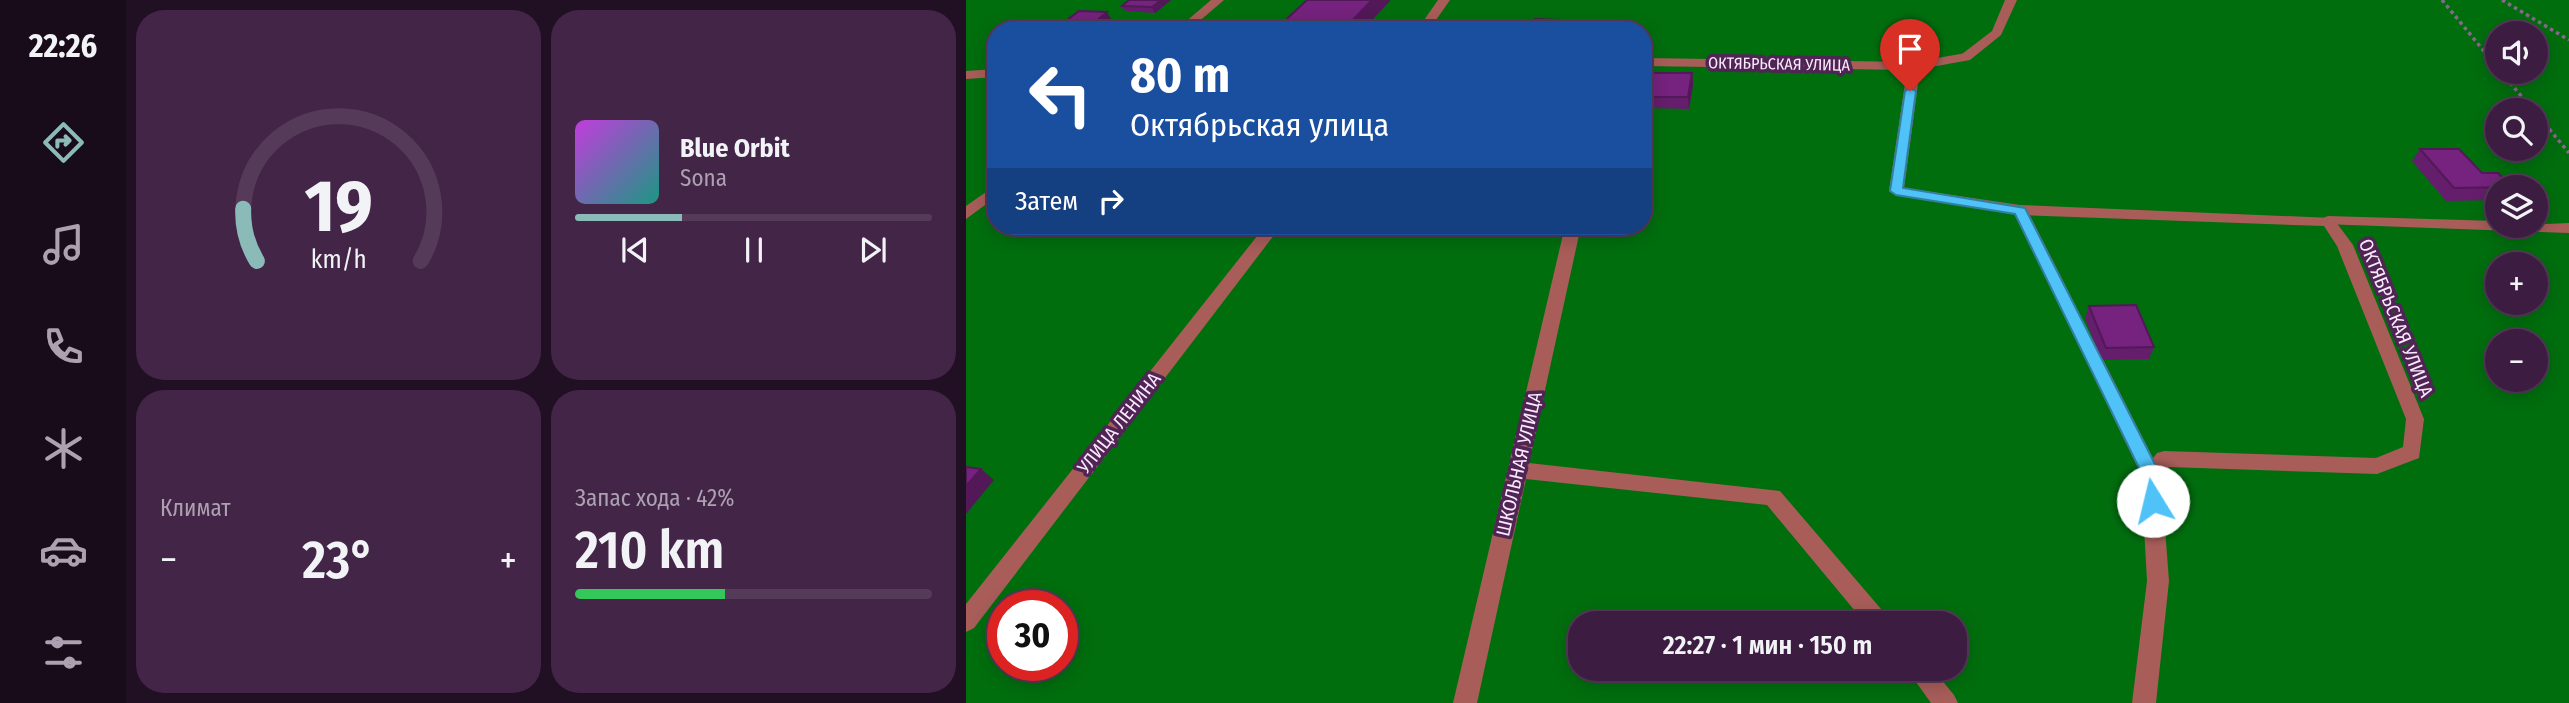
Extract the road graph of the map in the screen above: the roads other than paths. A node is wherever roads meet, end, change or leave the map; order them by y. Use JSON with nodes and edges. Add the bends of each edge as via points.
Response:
{"nodes":[{"id":1,"x":1218,"y":0,"type":"edge"},
{"id":2,"x":1444,"y":0,"type":"edge"},
{"id":3,"x":2011,"y":0,"type":"edge"},
{"id":4,"x":1193,"y":21,"type":"edge"},
{"id":5,"x":1429,"y":21,"type":"edge"},
{"id":6,"x":1652,"y":62,"type":"edge"},
{"id":7,"x":1914,"y":66,"type":"junction"},
{"id":8,"x":987,"y":74,"type":"edge"},
{"id":9,"x":966,"y":75,"type":"edge"},
{"id":10,"x":987,"y":196,"type":"edge"},
{"id":11,"x":2020,"y":211,"type":"junction"},
{"id":12,"x":966,"y":214,"type":"edge"},
{"id":13,"x":2328,"y":221,"type":"junction"},
{"id":14,"x":2569,"y":228,"type":"edge"},
{"id":15,"x":1266,"y":235,"type":"edge"},
{"id":16,"x":1571,"y":235,"type":"edge"},
{"id":17,"x":1518,"y":470,"type":"junction"},
{"id":18,"x":2151,"y":474,"type":"junction"},
{"id":19,"x":1869,"y":611,"type":"edge"},
{"id":20,"x":966,"y":621,"type":"edge"},
{"id":21,"x":1927,"y":681,"type":"edge"},
{"id":22,"x":1465,"y":703,"type":"edge"},
{"id":23,"x":1945,"y":703,"type":"edge"},
{"id":24,"x":2144,"y":703,"type":"edge"}],
"edges":[{"from":1,"to":4,"type":"street"},
{"from":2,"to":5,"type":"street"},
{"from":3,"to":7,"type":"street","name":"ОКТЯБРЬСКАЯ УЛИЦА","via":[[1997,33],[1966,57]]},
{"from":6,"to":7,"type":"street","name":"ОКТЯБРЬСКАЯ УЛИЦА"},
{"from":7,"to":11,"type":"street","via":[[1896,191]]},
{"from":8,"to":9,"type":"street"},
{"from":10,"to":12,"type":"street"},
{"from":11,"to":13,"type":"street"},
{"from":11,"to":18,"type":"street"},
{"from":13,"to":14,"type":"street"},
{"from":13,"to":18,"type":"street","name":"ОКТЯБРЬСКАЯ УЛИЦА","via":[[2345,245],[2415,419],[2412,452],[2377,466],[2164,459]]},
{"from":15,"to":20,"type":"street","name":"УЛИЦА ЛЕНИНА"},
{"from":16,"to":17,"type":"street","name":"ШКОЛЬНАЯ УЛИЦА"},
{"from":17,"to":19,"type":"street","via":[[1773,497]]},
{"from":17,"to":22,"type":"street","name":"ШКОЛЬНАЯ УЛИЦА"},
{"from":18,"to":24,"type":"street","via":[[2158,581]]},
{"from":21,"to":23,"type":"street"}]}
